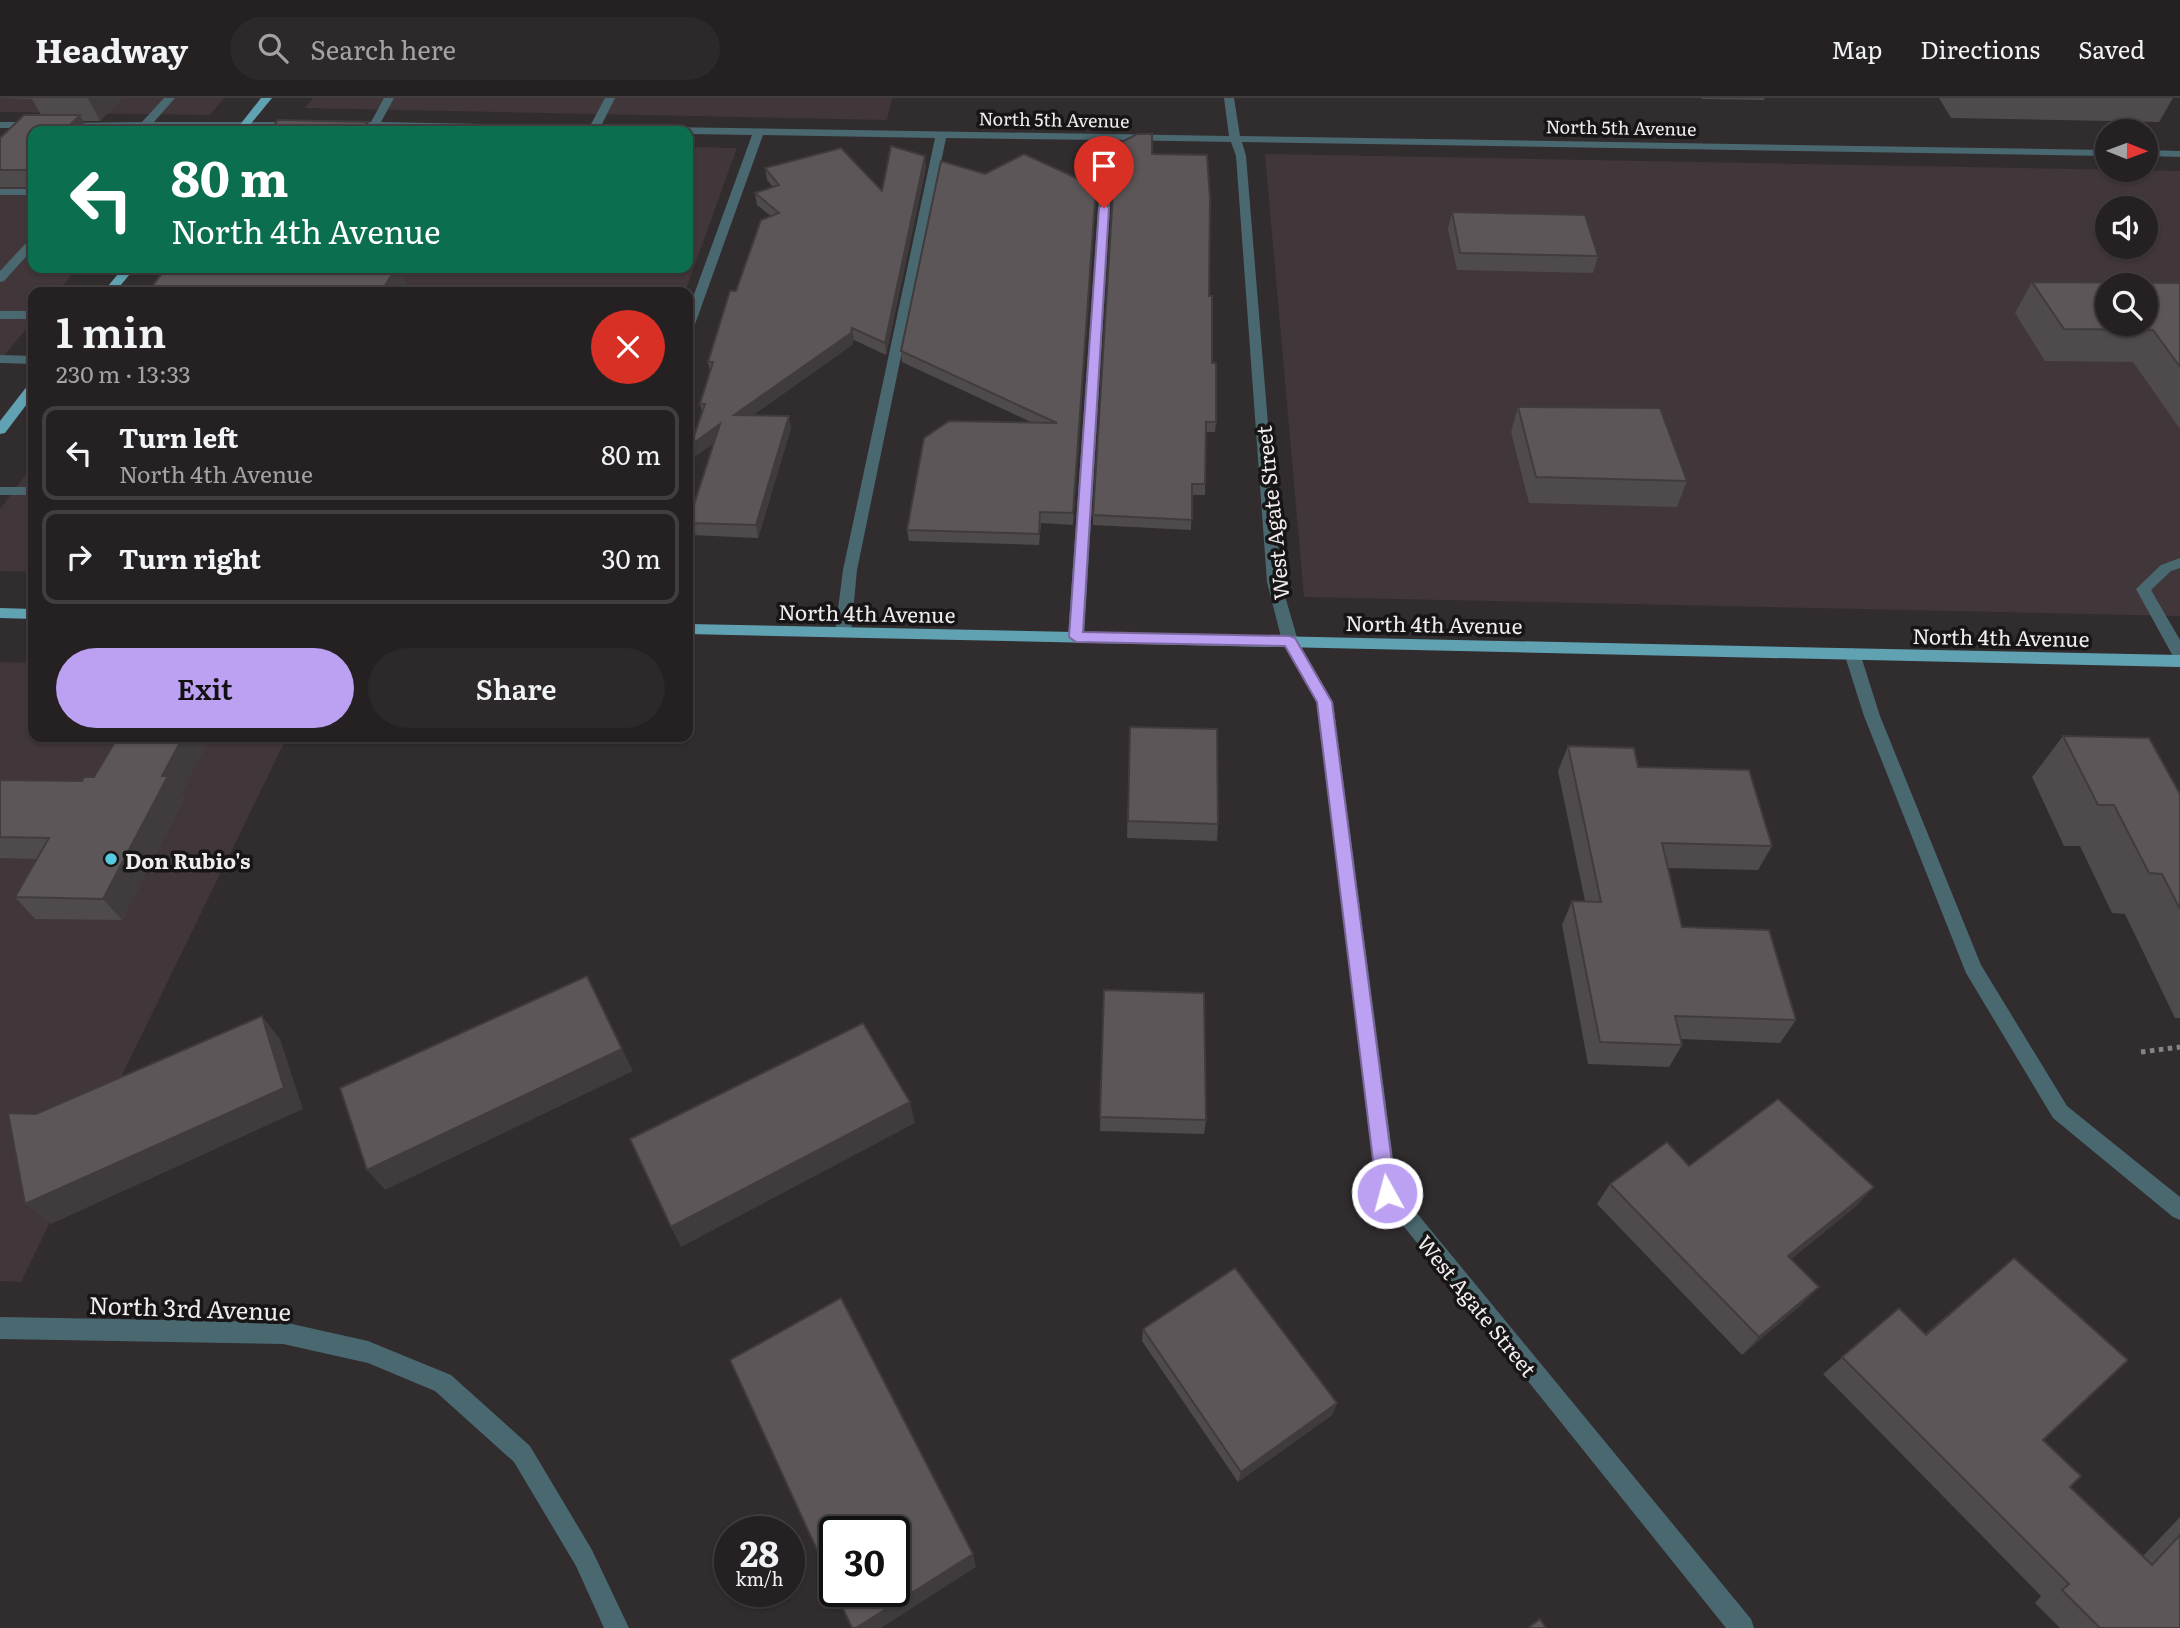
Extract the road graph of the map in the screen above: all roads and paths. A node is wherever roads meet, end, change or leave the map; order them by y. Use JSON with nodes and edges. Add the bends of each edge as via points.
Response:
{"nodes":[{"id":1,"x":170,"y":98,"type":"edge"},
{"id":2,"x":267,"y":98,"type":"edge"},
{"id":3,"x":390,"y":98,"type":"edge"},
{"id":4,"x":610,"y":98,"type":"edge"},
{"id":5,"x":1229,"y":98,"type":"edge"},
{"id":6,"x":306,"y":125,"type":"edge"},
{"id":7,"x":329,"y":125,"type":"edge"},
{"id":8,"x":374,"y":125,"type":"junction"},
{"id":9,"x":145,"y":126,"type":"edge"},
{"id":10,"x":244,"y":126,"type":"edge"},
{"id":11,"x":290,"y":126,"type":"edge"},
{"id":12,"x":396,"y":126,"type":"edge"},
{"id":13,"x":596,"y":126,"type":"edge"},
{"id":14,"x":2,"y":128,"type":"edge"},
{"id":15,"x":28,"y":128,"type":"edge"},
{"id":16,"x":693,"y":131,"type":"edge"},
{"id":17,"x":759,"y":131,"type":"junction"},
{"id":18,"x":940,"y":134,"type":"junction"},
{"id":19,"x":1109,"y":137,"type":"junction"},
{"id":20,"x":1235,"y":139,"type":"junction"},
{"id":21,"x":2095,"y":153,"type":"edge"},
{"id":22,"x":2158,"y":153,"type":"edge"},
{"id":23,"x":2180,"y":154,"type":"edge"},
{"id":24,"x":0,"y":192,"type":"edge"},
{"id":25,"x":28,"y":192,"type":"edge"},
{"id":26,"x":28,"y":247,"type":"edge"},
{"id":27,"x":125,"y":273,"type":"edge"},
{"id":28,"x":0,"y":278,"type":"edge"},
{"id":29,"x":113,"y":287,"type":"edge"},
{"id":30,"x":693,"y":302,"type":"edge"},
{"id":31,"x":0,"y":315,"type":"edge"},
{"id":32,"x":28,"y":315,"type":"edge"},
{"id":33,"x":0,"y":359,"type":"edge"},
{"id":34,"x":28,"y":360,"type":"edge"},
{"id":35,"x":28,"y":394,"type":"edge"},
{"id":36,"x":0,"y":429,"type":"edge"},
{"id":37,"x":0,"y":491,"type":"edge"},
{"id":38,"x":28,"y":491,"type":"edge"},
{"id":39,"x":2180,"y":563,"type":"edge"},
{"id":40,"x":0,"y":614,"type":"edge"},
{"id":41,"x":28,"y":614,"type":"edge"},
{"id":42,"x":693,"y":629,"type":"edge"},
{"id":43,"x":843,"y":632,"type":"junction"},
{"id":44,"x":1076,"y":637,"type":"junction"},
{"id":45,"x":1290,"y":641,"type":"junction"},
{"id":46,"x":1852,"y":653,"type":"junction"},
{"id":47,"x":2180,"y":654,"type":"edge"},
{"id":48,"x":2180,"y":661,"type":"edge"},
{"id":49,"x":2180,"y":1047,"type":"edge"},
{"id":50,"x":2141,"y":1052,"type":"dead end"},
{"id":51,"x":2180,"y":1210,"type":"edge"},
{"id":52,"x":0,"y":1328,"type":"edge"},
{"id":53,"x":617,"y":1628,"type":"edge"},
{"id":54,"x":1742,"y":1628,"type":"edge"}],
"edges":[{"from":1,"to":9,"type":"street"},
{"from":2,"to":10,"type":"main road"},
{"from":3,"to":8,"type":"street"},
{"from":4,"to":13,"type":"street"},
{"from":5,"to":20,"type":"street","name":"West Agate Street"},
{"from":6,"to":11,"type":"street"},
{"from":7,"to":8,"type":"street","name":"North 5th Avenue"},
{"from":8,"to":12,"type":"street","name":"North 5th Avenue"},
{"from":14,"to":15,"type":"street"},
{"from":16,"to":17,"type":"street","name":"North 5th Avenue"},
{"from":17,"to":18,"type":"street","name":"North 5th Avenue"},
{"from":17,"to":30,"type":"street"},
{"from":18,"to":19,"type":"street","name":"North 5th Avenue"},
{"from":18,"to":43,"type":"street","via":[[850,570]]},
{"from":19,"to":20,"type":"street","name":"North 5th Avenue"},
{"from":19,"to":44,"type":"street"},
{"from":20,"to":21,"type":"street","name":"North 5th Avenue"},
{"from":20,"to":45,"type":"street","name":"West Agate Street","via":[[1241,162],[1274,582]]},
{"from":22,"to":23,"type":"street"},
{"from":24,"to":25,"type":"street"},
{"from":26,"to":28,"type":"street"},
{"from":27,"to":29,"type":"main road"},
{"from":31,"to":32,"type":"street"},
{"from":33,"to":34,"type":"street"},
{"from":35,"to":36,"type":"main road"},
{"from":37,"to":38,"type":"street"},
{"from":39,"to":47,"type":"street","via":[[2166,568],[2143,589]]},
{"from":40,"to":41,"type":"main road"},
{"from":42,"to":43,"type":"main road","name":"North 4th Avenue"},
{"from":43,"to":44,"type":"main road","name":"North 4th Avenue"},
{"from":44,"to":45,"type":"main road","name":"North 4th Avenue"},
{"from":45,"to":46,"type":"main road","name":"North 4th Avenue"},
{"from":45,"to":54,"type":"street","name":"West Agate Street","via":[[1325,702],[1387,1193]]},
{"from":46,"to":48,"type":"main road","name":"North 4th Avenue"},
{"from":46,"to":51,"type":"street","via":[[1872,716],[1973,968],[2060,1112]]},
{"from":49,"to":50,"type":"path"},
{"from":52,"to":53,"type":"street","name":"North 3rd Avenue","via":[[283,1333],[368,1352],[443,1383],[522,1454],[584,1558]]}]}
